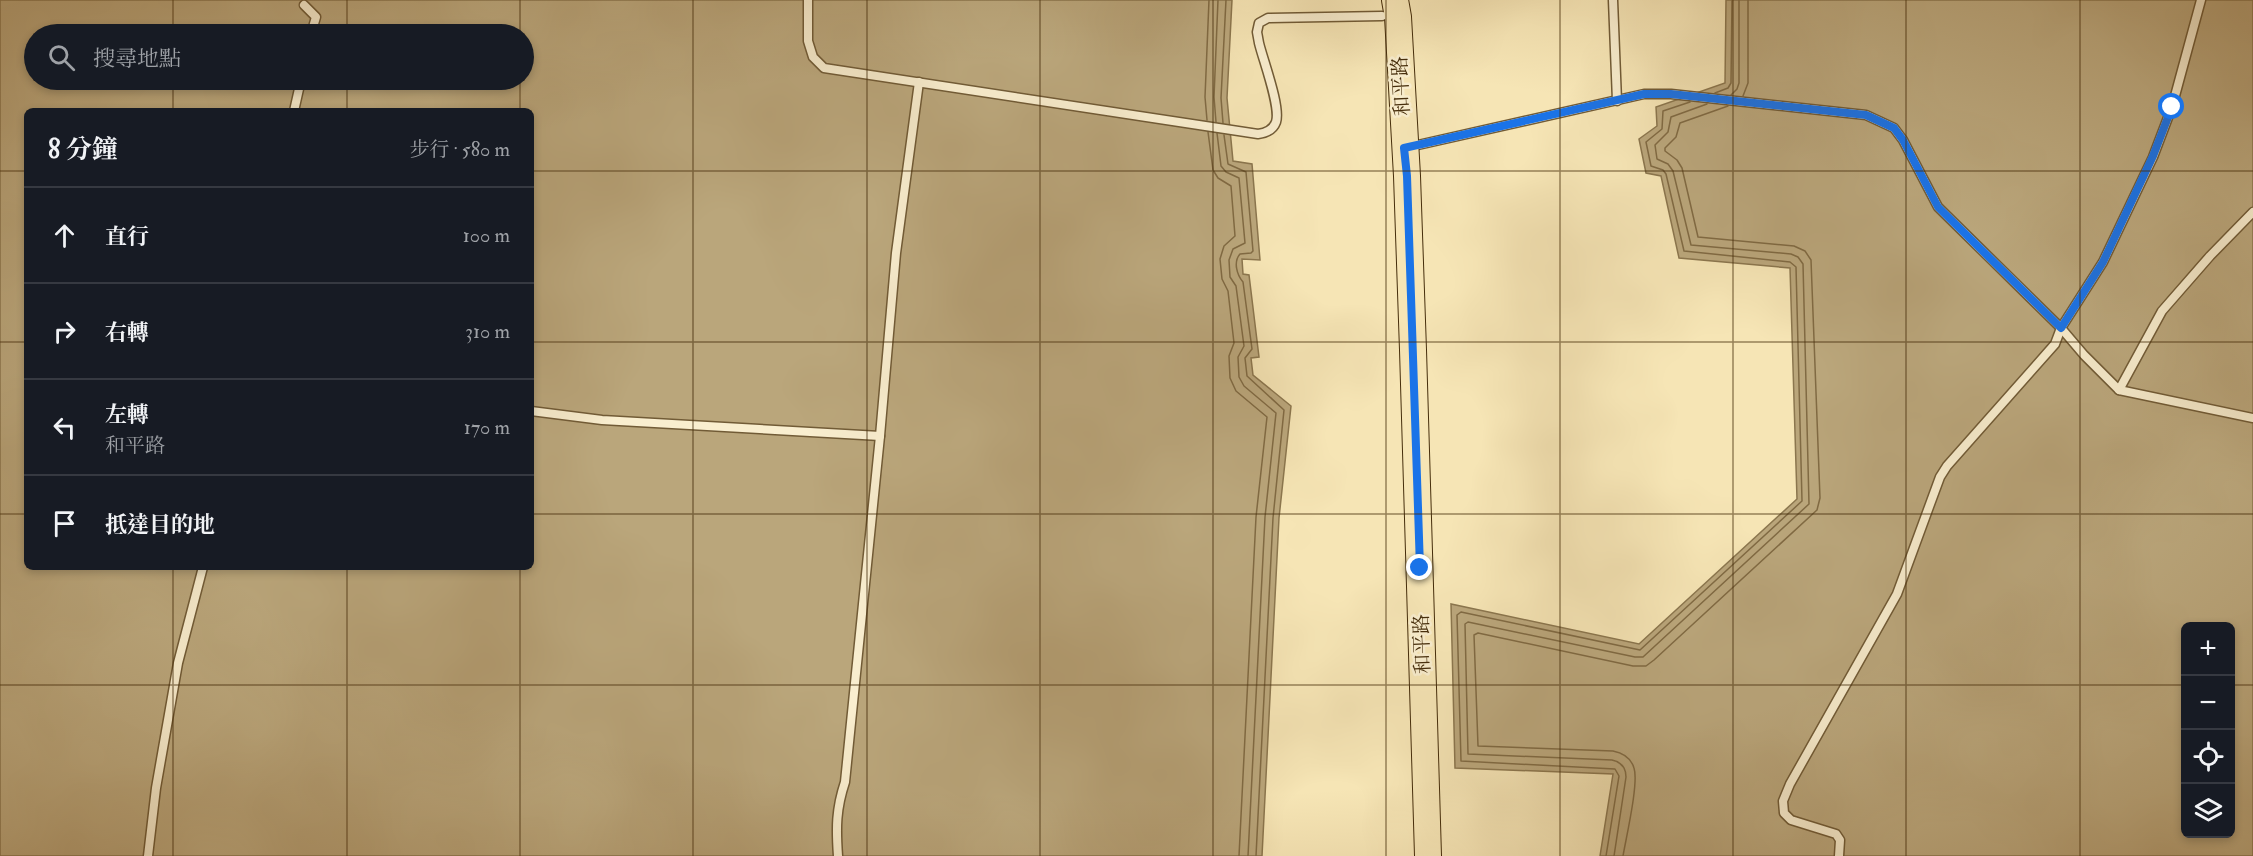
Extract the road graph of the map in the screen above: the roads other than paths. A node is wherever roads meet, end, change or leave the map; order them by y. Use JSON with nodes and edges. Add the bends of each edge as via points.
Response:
{"nodes":[{"id":1,"x":808,"y":0,"type":"edge"},
{"id":2,"x":1613,"y":0,"type":"edge"},
{"id":3,"x":2200,"y":0,"type":"edge"},
{"id":4,"x":304,"y":4,"type":"dead end"},
{"id":5,"x":1387,"y":5,"type":"edge"},
{"id":6,"x":314,"y":24,"type":"edge"},
{"id":7,"x":919,"y":82,"type":"junction"},
{"id":8,"x":299,"y":90,"type":"edge"},
{"id":9,"x":1617,"y":101,"type":"junction"},
{"id":10,"x":295,"y":108,"type":"edge"},
{"id":11,"x":1399,"y":148,"type":"junction"},
{"id":12,"x":2253,"y":212,"type":"edge"},
{"id":13,"x":2061,"y":328,"type":"junction"},
{"id":14,"x":2119,"y":390,"type":"junction"},
{"id":15,"x":534,"y":411,"type":"edge"},
{"id":16,"x":2253,"y":418,"type":"edge"},
{"id":17,"x":880,"y":436,"type":"junction"},
{"id":18,"x":202,"y":570,"type":"edge"},
{"id":19,"x":148,"y":856,"type":"edge"},
{"id":20,"x":838,"y":856,"type":"edge"},
{"id":21,"x":1412,"y":856,"type":"edge"},
{"id":22,"x":1428,"y":856,"type":"edge"},
{"id":23,"x":1839,"y":856,"type":"edge"}],
"edges":[{"from":1,"to":7,"type":"lane","via":[[808,41],[813,57],[824,68]]},
{"from":2,"to":9,"type":"lane"},
{"from":3,"to":13,"type":"lane","via":[[2172,107],[2153,156],[2103,262]]},
{"from":4,"to":6,"type":"lane","via":[[316,16]]},
{"from":5,"to":7,"type":"lane","via":[[1268,18],[1259,23],[1259,44],[1278,111],[1276,123],[1268,132],[1258,134]]},
{"from":5,"to":11,"type":"main road","name":"和平路","via":[[1398,16]]},
{"from":7,"to":17,"type":"lane","via":[[896,254]]},
{"from":8,"to":10,"type":"lane"},
{"from":9,"to":11,"type":"lane"},
{"from":9,"to":13,"type":"lane","via":[[1644,94],[1671,94],[1866,115],[1880,120],[1894,128],[1903,140],[1938,207]]},
{"from":11,"to":21,"type":"main road","name":"和平路"},
{"from":11,"to":22,"type":"main road","name":"和平路","via":[[1413,350]]},
{"from":12,"to":14,"type":"lane","via":[[2162,312]]},
{"from":13,"to":14,"type":"lane"},
{"from":13,"to":23,"type":"lane","via":[[2055,344],[1940,477],[1897,594],[1790,784],[1783,801],[1784,813],[1791,820],[1836,834],[1840,840]]},
{"from":14,"to":16,"type":"lane"},
{"from":15,"to":17,"type":"lane","via":[[602,420]]},
{"from":17,"to":20,"type":"lane","via":[[845,782],[836,824]]},
{"from":18,"to":19,"type":"lane","via":[[178,663]]}]}
